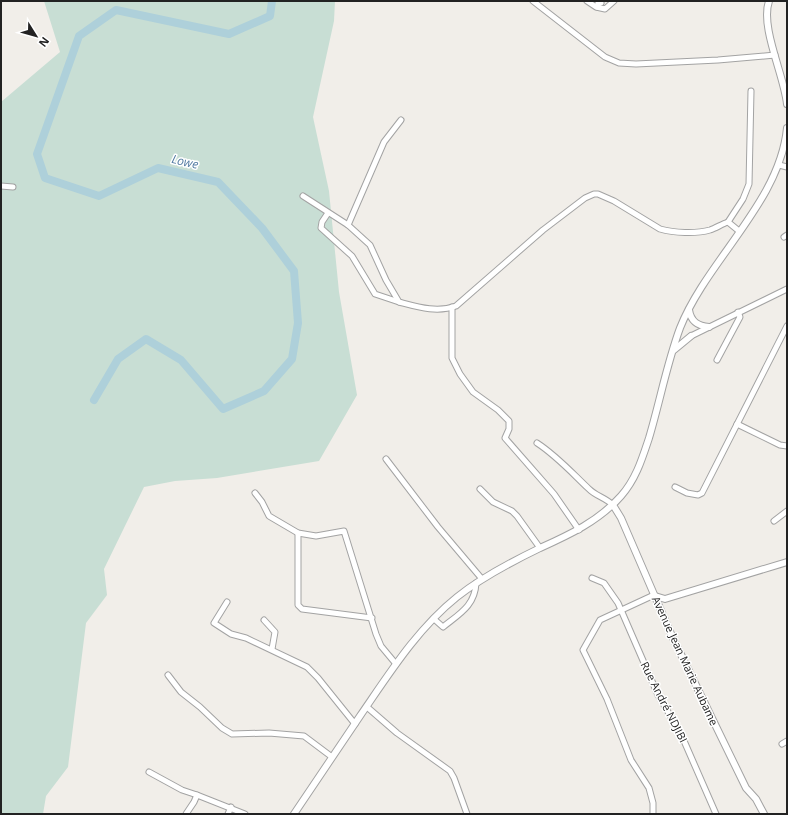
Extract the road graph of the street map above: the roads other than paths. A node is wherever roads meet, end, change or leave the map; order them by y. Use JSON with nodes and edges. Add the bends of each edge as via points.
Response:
{"nodes":[{"id":1,"x":534,"y":1,"type":"edge"},
{"id":2,"x":587,"y":1,"type":"edge"},
{"id":3,"x":614,"y":1,"type":"edge"},
{"id":4,"x":769,"y":1,"type":"edge"},
{"id":5,"x":776,"y":55,"type":"junction"},
{"id":6,"x":751,"y":91,"type":"dead end"},
{"id":7,"x":787,"y":104,"type":"edge"},
{"id":8,"x":401,"y":120,"type":"dead end"},
{"id":9,"x":787,"y":128,"type":"edge"},
{"id":10,"x":779,"y":164,"type":"junction"},
{"id":11,"x":787,"y":167,"type":"edge"},
{"id":12,"x":1,"y":186,"type":"edge"},
{"id":13,"x":13,"y":187,"type":"dead end"},
{"id":14,"x":302,"y":196,"type":"dead end"},
{"id":15,"x":328,"y":213,"type":"junction"},
{"id":16,"x":728,"y":222,"type":"junction"},
{"id":17,"x":348,"y":225,"type":"junction"},
{"id":18,"x":739,"y":231,"type":"junction"},
{"id":19,"x":787,"y":289,"type":"edge"},
{"id":20,"x":400,"y":302,"type":"junction"},
{"id":21,"x":452,"y":307,"type":"junction"},
{"id":22,"x":689,"y":310,"type":"junction"},
{"id":23,"x":738,"y":312,"type":"junction"},
{"id":24,"x":787,"y":326,"type":"edge"},
{"id":25,"x":709,"y":327,"type":"junction"},
{"id":26,"x":680,"y":330,"type":"junction"},
{"id":27,"x":691,"y":336,"type":"junction"},
{"id":28,"x":671,"y":355,"type":"junction"},
{"id":29,"x":717,"y":360,"type":"dead end"},
{"id":30,"x":737,"y":424,"type":"junction"},
{"id":31,"x":537,"y":443,"type":"dead end"},
{"id":32,"x":787,"y":446,"type":"edge"},
{"id":33,"x":386,"y":459,"type":"dead end"},
{"id":34,"x":675,"y":488,"type":"dead end"},
{"id":35,"x":480,"y":489,"type":"dead end"},
{"id":36,"x":255,"y":493,"type":"dead end"},
{"id":37,"x":613,"y":505,"type":"junction"},
{"id":38,"x":787,"y":511,"type":"edge"},
{"id":39,"x":774,"y":521,"type":"dead end"},
{"id":40,"x":579,"y":530,"type":"junction"},
{"id":41,"x":298,"y":533,"type":"junction"},
{"id":42,"x":540,"y":548,"type":"junction"},
{"id":43,"x":787,"y":562,"type":"edge"},
{"id":44,"x":592,"y":578,"type":"dead end"},
{"id":45,"x":479,"y":581,"type":"junction"},
{"id":46,"x":654,"y":596,"type":"junction"},
{"id":47,"x":665,"y":599,"type":"junction"},
{"id":48,"x":227,"y":602,"type":"dead end"},
{"id":49,"x":660,"y":608,"type":"junction"},
{"id":50,"x":620,"y":610,"type":"junction"},
{"id":51,"x":372,"y":618,"type":"junction"},
{"id":52,"x":434,"y":619,"type":"junction"},
{"id":53,"x":264,"y":620,"type":"dead end"},
{"id":54,"x":272,"y":649,"type":"junction"},
{"id":55,"x":396,"y":664,"type":"junction"},
{"id":56,"x":168,"y":675,"type":"dead end"},
{"id":57,"x":367,"y":707,"type":"junction"},
{"id":58,"x":355,"y":724,"type":"junction"},
{"id":59,"x":332,"y":757,"type":"junction"},
{"id":60,"x":149,"y":772,"type":"dead end"},
{"id":61,"x":197,"y":795,"type":"junction"},
{"id":62,"x":231,"y":807,"type":"junction"},
{"id":63,"x":186,"y":814,"type":"edge"},
{"id":64,"x":228,"y":814,"type":"edge"},
{"id":65,"x":245,"y":814,"type":"edge"},
{"id":66,"x":294,"y":814,"type":"edge"},
{"id":67,"x":467,"y":814,"type":"edge"},
{"id":68,"x":653,"y":814,"type":"edge"},
{"id":69,"x":716,"y":814,"type":"edge"},
{"id":70,"x":764,"y":814,"type":"edge"}],
"edges":[{"from":1,"to":5,"type":"street","via":[[605,57],[619,63]]},
{"from":2,"to":3,"type":"street","via":[[605,9]]},
{"from":4,"to":5,"type":"street","via":[[767,18]]},
{"from":5,"to":7,"type":"street"},
{"from":6,"to":16,"type":"street","via":[[749,184],[743,199]]},
{"from":8,"to":17,"type":"street","via":[[384,142]]},
{"from":9,"to":10,"type":"street"},
{"from":10,"to":11,"type":"street"},
{"from":10,"to":18,"type":"street"},
{"from":12,"to":13,"type":"street"},
{"from":14,"to":15,"type":"street"},
{"from":15,"to":17,"type":"street"},
{"from":15,"to":20,"type":"street","via":[[321,228],[352,256],[376,294]]},
{"from":16,"to":18,"type":"street"},
{"from":16,"to":21,"type":"street","via":[[696,232],[666,231],[614,201],[594,194],[542,230],[467,297]]},
{"from":17,"to":20,"type":"street","via":[[370,245],[386,280]]},
{"from":18,"to":22,"type":"street"},
{"from":19,"to":23,"type":"street"},
{"from":20,"to":21,"type":"street","via":[[428,309]]},
{"from":21,"to":40,"type":"street","via":[[452,358],[460,374],[473,392],[509,421],[505,438],[554,494]]},
{"from":22,"to":25,"type":"street","via":[[696,324]]},
{"from":22,"to":26,"type":"street"},
{"from":23,"to":25,"type":"street"},
{"from":23,"to":29,"type":"street","via":[[738,324]]},
{"from":24,"to":30,"type":"street"},
{"from":25,"to":27,"type":"street"},
{"from":26,"to":27,"type":"street","via":[[683,334]]},
{"from":26,"to":28,"type":"street"},
{"from":27,"to":28,"type":"street"},
{"from":28,"to":37,"type":"street","via":[[641,462],[632,482]]},
{"from":30,"to":32,"type":"street"},
{"from":30,"to":34,"type":"street","via":[[702,493],[693,495]]},
{"from":31,"to":37,"type":"street","via":[[555,456],[590,490]]},
{"from":33,"to":45,"type":"street"},
{"from":35,"to":42,"type":"street","via":[[493,502],[512,511]]},
{"from":36,"to":41,"type":"street","via":[[269,516]]},
{"from":37,"to":40,"type":"street"},
{"from":37,"to":46,"type":"street","name":"Avenue Jean Marie Aubame"},
{"from":38,"to":39,"type":"street"},
{"from":40,"to":42,"type":"street"},
{"from":41,"to":51,"type":"street","via":[[316,536],[344,531]]},
{"from":41,"to":51,"type":"street","via":[[298,604],[302,609]]},
{"from":42,"to":45,"type":"street"},
{"from":43,"to":47,"type":"street"},
{"from":44,"to":50,"type":"street","name":"Rue André NDJIBI","via":[[608,587]]},
{"from":45,"to":52,"type":"street"},
{"from":45,"to":52,"type":"street","via":[[474,598],[458,615],[443,627]]},
{"from":46,"to":47,"type":"street"},
{"from":46,"to":49,"type":"street","name":"Avenue Jean Marie Aubame"},
{"from":46,"to":50,"type":"street"},
{"from":47,"to":49,"type":"street"},
{"from":48,"to":54,"type":"street","via":[[214,623],[231,634]]},
{"from":49,"to":70,"type":"street","name":"Avenue Jean Marie Aubame","via":[[746,788]]},
{"from":50,"to":68,"type":"street","via":[[598,623],[583,650],[607,699],[631,760],[650,788]]},
{"from":50,"to":69,"type":"street","name":"Rue André NDJIBI"},
{"from":51,"to":55,"type":"street","via":[[381,646]]},
{"from":52,"to":55,"type":"street"},
{"from":53,"to":54,"type":"street","via":[[275,632]]},
{"from":54,"to":58,"type":"street","via":[[307,667]]},
{"from":55,"to":57,"type":"street"},
{"from":56,"to":59,"type":"street","via":[[181,692],[232,734],[269,733],[304,736]]},
{"from":57,"to":58,"type":"street"},
{"from":57,"to":67,"type":"street","via":[[397,733],[450,771]]},
{"from":58,"to":59,"type":"street"},
{"from":59,"to":66,"type":"street"},
{"from":60,"to":61,"type":"street"},
{"from":61,"to":62,"type":"street"},
{"from":61,"to":63,"type":"street"},
{"from":62,"to":64,"type":"street"},
{"from":62,"to":65,"type":"street"}]}
